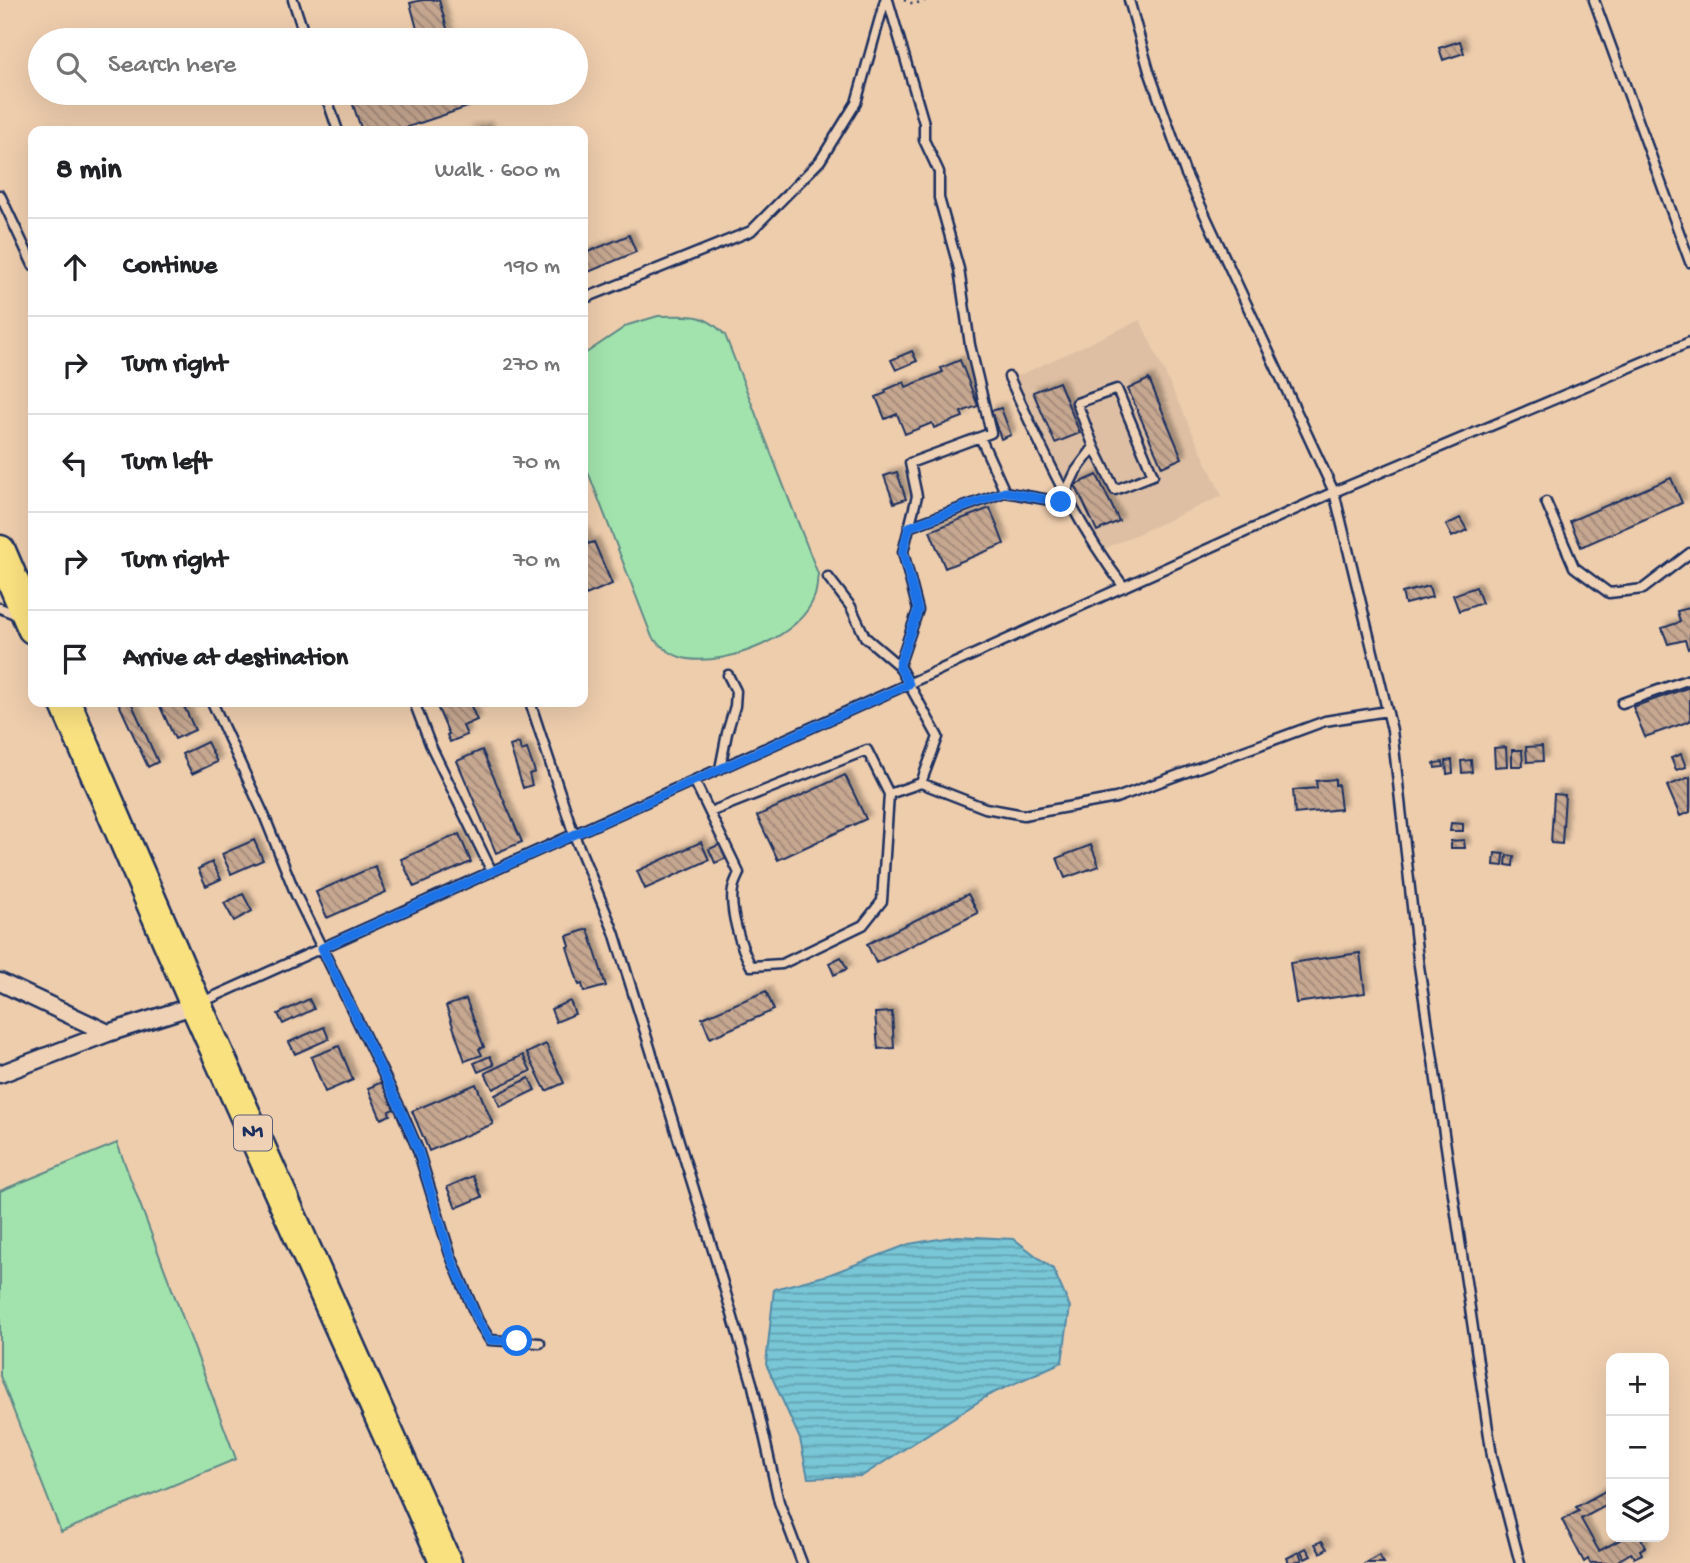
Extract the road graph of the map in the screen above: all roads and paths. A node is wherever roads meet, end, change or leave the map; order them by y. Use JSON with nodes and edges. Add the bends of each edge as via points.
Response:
{"nodes":[{"id":1,"x":293,"y":0,"type":"edge"},
{"id":2,"x":886,"y":0,"type":"edge"},
{"id":3,"x":904,"y":0,"type":"edge"},
{"id":4,"x":927,"y":0,"type":"edge"},
{"id":5,"x":1129,"y":0,"type":"edge"},
{"id":6,"x":1594,"y":0,"type":"edge"},
{"id":7,"x":302,"y":28,"type":"edge"},
{"id":8,"x":328,"y":105,"type":"edge"},
{"id":9,"x":336,"y":126,"type":"edge"},
{"id":10,"x":0,"y":195,"type":"edge"},
{"id":11,"x":28,"y":254,"type":"edge"},
{"id":12,"x":1690,"y":262,"type":"edge"},
{"id":13,"x":588,"y":297,"type":"edge"},
{"id":14,"x":1690,"y":342,"type":"edge"},
{"id":15,"x":1009,"y":377,"type":"dead end"},
{"id":16,"x":980,"y":437,"type":"junction"},
{"id":17,"x":1094,"y":447,"type":"junction"},
{"id":18,"x":1005,"y":492,"type":"junction"},
{"id":19,"x":1334,"y":492,"type":"junction"},
{"id":20,"x":1066,"y":493,"type":"junction"},
{"id":21,"x":1546,"y":502,"type":"dead end"},
{"id":22,"x":909,"y":527,"type":"junction"},
{"id":23,"x":0,"y":551,"type":"edge"},
{"id":24,"x":1690,"y":553,"type":"edge"},
{"id":25,"x":828,"y":578,"type":"dead end"},
{"id":26,"x":1124,"y":587,"type":"junction"},
{"id":27,"x":0,"y":608,"type":"edge"},
{"id":28,"x":28,"y":617,"type":"edge"},
{"id":29,"x":28,"y":622,"type":"edge"},
{"id":30,"x":899,"y":666,"type":"junction"},
{"id":31,"x":728,"y":675,"type":"dead end"},
{"id":32,"x":1690,"y":679,"type":"edge"},
{"id":33,"x":909,"y":684,"type":"junction"},
{"id":34,"x":1622,"y":703,"type":"dead end"},
{"id":35,"x":67,"y":707,"type":"edge"},
{"id":36,"x":214,"y":707,"type":"edge"},
{"id":37,"x":416,"y":707,"type":"edge"},
{"id":38,"x":532,"y":707,"type":"edge"},
{"id":39,"x":1387,"y":711,"type":"junction"},
{"id":40,"x":720,"y":769,"type":"junction"},
{"id":41,"x":694,"y":780,"type":"junction"},
{"id":42,"x":921,"y":783,"type":"junction"},
{"id":43,"x":889,"y":794,"type":"junction"},
{"id":44,"x":709,"y":812,"type":"junction"},
{"id":45,"x":574,"y":835,"type":"junction"},
{"id":46,"x":492,"y":872,"type":"junction"},
{"id":47,"x":322,"y":948,"type":"junction"},
{"id":48,"x":0,"y":982,"type":"edge"},
{"id":49,"x":196,"y":1005,"type":"junction"},
{"id":50,"x":108,"y":1033,"type":"junction"},
{"id":51,"x":0,"y":1074,"type":"edge"},
{"id":52,"x":540,"y":1343,"type":"dead end"},
{"id":53,"x":446,"y":1563,"type":"edge"},
{"id":54,"x":802,"y":1563,"type":"edge"},
{"id":55,"x":1520,"y":1563,"type":"edge"}],
"edges":[{"from":1,"to":7,"type":"lane"},
{"from":2,"to":13,"type":"lane","via":[[856,103],[820,161],[751,231]]},
{"from":2,"to":16,"type":"lane","via":[[924,123],[924,140],[939,172],[939,198],[959,269],[970,345],[991,433]]},
{"from":3,"to":4,"type":"path","via":[[914,4]]},
{"from":5,"to":19,"type":"lane","via":[[1185,172]]},
{"from":6,"to":12,"type":"lane"},
{"from":8,"to":9,"type":"lane"},
{"from":10,"to":11,"type":"lane"},
{"from":14,"to":19,"type":"lane"},
{"from":15,"to":20,"type":"lane"},
{"from":16,"to":18,"type":"lane"},
{"from":16,"to":22,"type":"lane","via":[[910,463],[917,496]]},
{"from":17,"to":17,"type":"lane","via":[[1077,403],[1117,389],[1153,475],[1115,490]]},
{"from":17,"to":20,"type":"lane"},
{"from":18,"to":20,"type":"lane","via":[[1061,502]]},
{"from":18,"to":22,"type":"lane"},
{"from":19,"to":26,"type":"lane"},
{"from":19,"to":39,"type":"lane"},
{"from":20,"to":26,"type":"lane"},
{"from":21,"to":24,"type":"lane","via":[[1574,567],[1609,593],[1643,589]]},
{"from":22,"to":30,"type":"lane","via":[[903,552],[918,610]]},
{"from":23,"to":28,"type":"highway"},
{"from":25,"to":30,"type":"lane","via":[[851,607],[865,637]]},
{"from":26,"to":33,"type":"lane"},
{"from":27,"to":29,"type":"lane"},
{"from":30,"to":33,"type":"lane"},
{"from":31,"to":40,"type":"lane","via":[[736,691],[735,706]]},
{"from":32,"to":34,"type":"lane"},
{"from":33,"to":40,"type":"lane"},
{"from":33,"to":42,"type":"lane","via":[[938,737]]},
{"from":35,"to":49,"type":"highway","number":"N1"},
{"from":36,"to":47,"type":"lane"},
{"from":37,"to":46,"type":"lane"},
{"from":38,"to":45,"type":"lane"},
{"from":39,"to":42,"type":"lane","via":[[1325,721],[1116,798],[1024,816],[985,808]]},
{"from":39,"to":55,"type":"lane","via":[[1418,959],[1492,1456]]},
{"from":40,"to":41,"type":"lane"},
{"from":41,"to":44,"type":"lane"},
{"from":41,"to":45,"type":"lane"},
{"from":42,"to":43,"type":"lane"},
{"from":43,"to":44,"type":"lane","via":[[867,750]]},
{"from":43,"to":44,"type":"lane","via":[[882,901],[863,925],[782,964],[751,966],[745,954],[732,891],[739,873]]},
{"from":45,"to":46,"type":"lane"},
{"from":45,"to":54,"type":"lane","via":[[614,932],[639,1011],[753,1387],[779,1502]]},
{"from":46,"to":47,"type":"lane"},
{"from":47,"to":49,"type":"lane"},
{"from":47,"to":52,"type":"lane","via":[[418,1150],[450,1255],[478,1321],[490,1340]]},
{"from":48,"to":50,"type":"street"},
{"from":49,"to":50,"type":"street"},
{"from":49,"to":53,"type":"highway","number":"N1"},
{"from":50,"to":51,"type":"street"}]}
